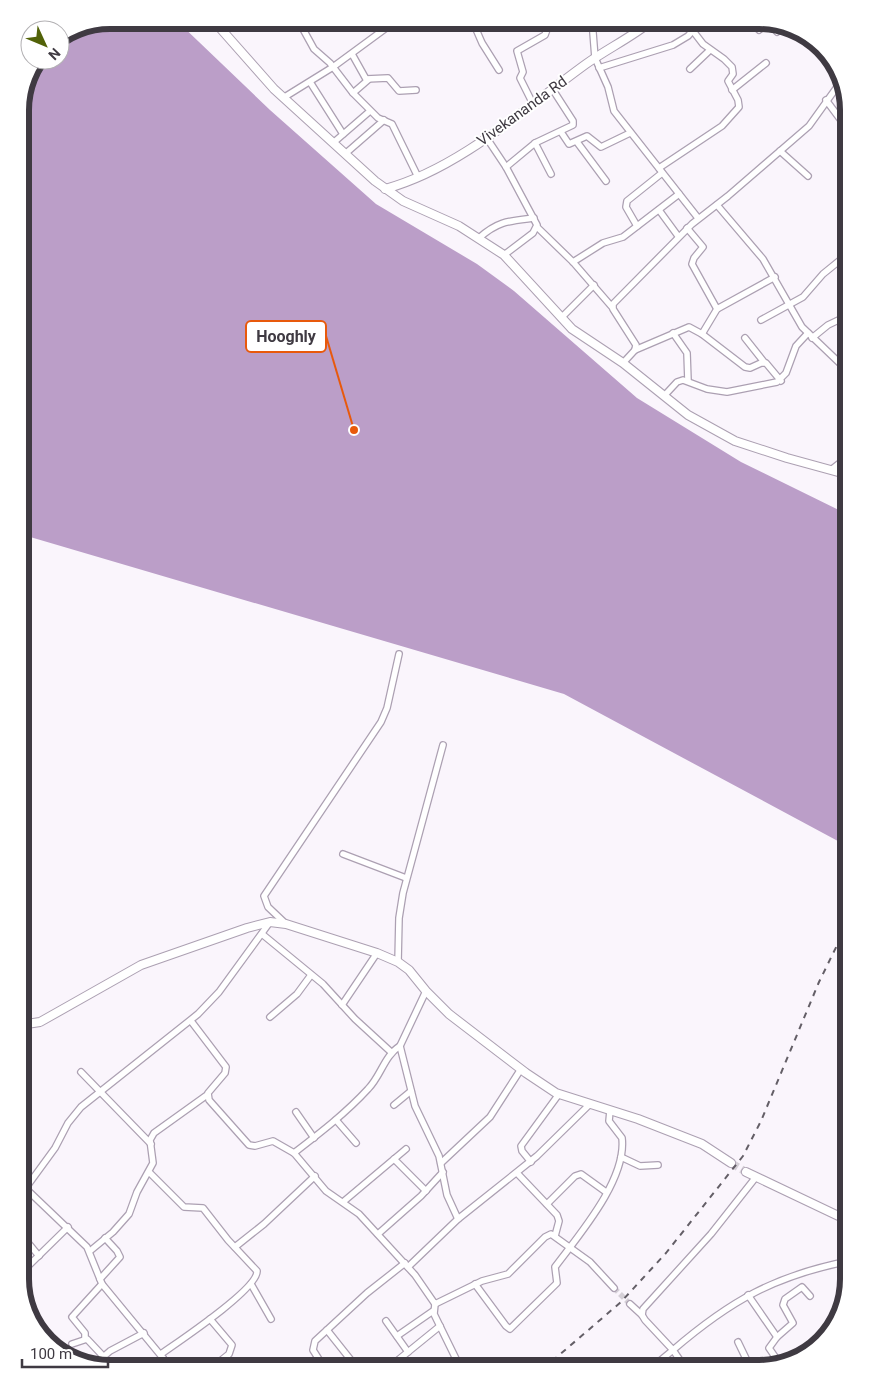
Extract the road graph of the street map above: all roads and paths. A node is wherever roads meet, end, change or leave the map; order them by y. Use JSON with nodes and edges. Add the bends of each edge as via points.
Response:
{"nodes":[{"id":1,"x":221,"y":29,"type":"edge"},
{"id":2,"x":303,"y":29,"type":"edge"},
{"id":3,"x":385,"y":29,"type":"edge"},
{"id":4,"x":476,"y":29,"type":"edge"},
{"id":5,"x":547,"y":29,"type":"edge"},
{"id":6,"x":593,"y":29,"type":"edge"},
{"id":7,"x":639,"y":29,"type":"edge"},
{"id":8,"x":694,"y":31,"type":"joint"},
{"id":9,"x":710,"y":50,"type":"junction"},
{"id":10,"x":352,"y":54,"type":"junction"},
{"id":11,"x":595,"y":58,"type":"junction"},
{"id":12,"x":766,"y":63,"type":"dead end"},
{"id":13,"x":333,"y":67,"type":"junction"},
{"id":14,"x":599,"y":68,"type":"junction"},
{"id":15,"x":690,"y":69,"type":"dead end"},
{"id":16,"x":499,"y":70,"type":"dead end"},
{"id":17,"x":368,"y":80,"type":"junction"},
{"id":18,"x":310,"y":82,"type":"junction"},
{"id":19,"x":836,"y":87,"type":"edge"},
{"id":20,"x":416,"y":90,"type":"dead end"},
{"id":21,"x":553,"y":90,"type":"junction"},
{"id":22,"x":732,"y":90,"type":"junction"},
{"id":23,"x":353,"y":93,"type":"junction"},
{"id":24,"x":283,"y":98,"type":"junction"},
{"id":25,"x":826,"y":100,"type":"junction"},
{"id":26,"x":533,"y":104,"type":"junction"},
{"id":27,"x":370,"y":111,"type":"junction"},
{"id":28,"x":840,"y":119,"type":"edge"},
{"id":29,"x":384,"y":120,"type":"junction"},
{"id":30,"x":561,"y":132,"type":"junction"},
{"id":31,"x":630,"y":133,"type":"junction"},
{"id":32,"x":343,"y":134,"type":"junction"},
{"id":33,"x":486,"y":137,"type":"junction"},
{"id":34,"x":577,"y":142,"type":"junction"},
{"id":35,"x":333,"y":143,"type":"junction"},
{"id":36,"x":535,"y":143,"type":"junction"},
{"id":37,"x":780,"y":151,"type":"junction"},
{"id":38,"x":345,"y":154,"type":"junction"},
{"id":39,"x":506,"y":167,"type":"junction"},
{"id":40,"x":661,"y":171,"type":"junction"},
{"id":41,"x":551,"y":174,"type":"dead end"},
{"id":42,"x":808,"y":176,"type":"dead end"},
{"id":43,"x":418,"y":177,"type":"junction"},
{"id":44,"x":606,"y":181,"type":"dead end"},
{"id":45,"x":385,"y":189,"type":"junction"},
{"id":46,"x":679,"y":194,"type":"junction"},
{"id":47,"x":717,"y":205,"type":"junction"},
{"id":48,"x":658,"y":210,"type":"junction"},
{"id":49,"x":534,"y":218,"type":"junction"},
{"id":50,"x":698,"y":218,"type":"junction"},
{"id":51,"x":638,"y":226,"type":"junction"},
{"id":52,"x":537,"y":227,"type":"junction"},
{"id":53,"x":687,"y":228,"type":"junction"},
{"id":54,"x":678,"y":236,"type":"junction"},
{"id":55,"x":479,"y":238,"type":"junction"},
{"id":56,"x":504,"y":255,"type":"junction"},
{"id":57,"x":840,"y":261,"type":"edge"},
{"id":58,"x":573,"y":262,"type":"junction"},
{"id":59,"x":775,"y":277,"type":"junction"},
{"id":60,"x":594,"y":286,"type":"junction"},
{"id":61,"x":791,"y":304,"type":"junction"},
{"id":62,"x":612,"y":307,"type":"junction"},
{"id":63,"x":717,"y":309,"type":"junction"},
{"id":64,"x":561,"y":318,"type":"junction"},
{"id":65,"x":761,"y":320,"type":"dead end"},
{"id":66,"x":840,"y":320,"type":"edge"},
{"id":67,"x":673,"y":333,"type":"junction"},
{"id":68,"x":702,"y":334,"type":"junction"},
{"id":69,"x":810,"y":336,"type":"junction"},
{"id":70,"x":745,"y":338,"type":"dead end"},
{"id":71,"x":635,"y":350,"type":"junction"},
{"id":72,"x":764,"y":362,"type":"junction"},
{"id":73,"x":624,"y":363,"type":"junction"},
{"id":74,"x":840,"y":364,"type":"edge"},
{"id":75,"x":688,"y":381,"type":"junction"},
{"id":76,"x":780,"y":381,"type":"junction"},
{"id":77,"x":664,"y":396,"type":"junction"},
{"id":78,"x":840,"y":463,"type":"edge"},
{"id":79,"x":831,"y":470,"type":"junction"},
{"id":80,"x":840,"y":472,"type":"edge"},
{"id":81,"x":400,"y":654,"type":"dead end"},
{"id":82,"x":442,"y":746,"type":"dead end"},
{"id":83,"x":343,"y":854,"type":"dead end"},
{"id":84,"x":406,"y":878,"type":"junction"},
{"id":85,"x":270,"y":922,"type":"junction"},
{"id":86,"x":286,"y":924,"type":"junction"},
{"id":87,"x":262,"y":934,"type":"junction"},
{"id":88,"x":377,"y":952,"type":"junction"},
{"id":89,"x":398,"y":962,"type":"junction"},
{"id":90,"x":312,"y":975,"type":"junction"},
{"id":91,"x":426,"y":991,"type":"junction"},
{"id":92,"x":342,"y":1005,"type":"junction"},
{"id":93,"x":270,"y":1017,"type":"dead end"},
{"id":94,"x":191,"y":1021,"type":"junction"},
{"id":95,"x":29,"y":1024,"type":"edge"},
{"id":96,"x":400,"y":1046,"type":"junction"},
{"id":97,"x":392,"y":1052,"type":"junction"},
{"id":98,"x":521,"y":1069,"type":"junction"},
{"id":99,"x":81,"y":1072,"type":"dead end"},
{"id":100,"x":100,"y":1091,"type":"junction"},
{"id":101,"x":411,"y":1091,"type":"junction"},
{"id":102,"x":558,"y":1094,"type":"junction"},
{"id":103,"x":207,"y":1095,"type":"junction"},
{"id":104,"x":590,"y":1104,"type":"junction"},
{"id":105,"x":394,"y":1105,"type":"dead end"},
{"id":106,"x":610,"y":1111,"type":"junction"},
{"id":107,"x":296,"y":1112,"type":"dead end"},
{"id":108,"x":336,"y":1120,"type":"junction"},
{"id":109,"x":314,"y":1138,"type":"junction"},
{"id":110,"x":356,"y":1143,"type":"dead end"},
{"id":111,"x":150,"y":1144,"type":"junction"},
{"id":112,"x":406,"y":1150,"type":"dead end"},
{"id":113,"x":294,"y":1153,"type":"junction"},
{"id":114,"x":621,"y":1157,"type":"junction"},
{"id":115,"x":394,"y":1159,"type":"junction"},
{"id":116,"x":531,"y":1162,"type":"junction"},
{"id":117,"x":731,"y":1162,"type":"tunnel mouth"},
{"id":118,"x":441,"y":1163,"type":"junction"},
{"id":119,"x":658,"y":1164,"type":"dead end"},
{"id":120,"x":443,"y":1172,"type":"junction"},
{"id":121,"x":746,"y":1172,"type":"tunnel mouth"},
{"id":122,"x":150,"y":1173,"type":"junction"},
{"id":123,"x":517,"y":1173,"type":"junction"},
{"id":124,"x":315,"y":1176,"type":"junction"},
{"id":125,"x":756,"y":1177,"type":"junction"},
{"id":126,"x":29,"y":1185,"type":"edge"},
{"id":127,"x":426,"y":1191,"type":"junction"},
{"id":128,"x":29,"y":1192,"type":"edge"},
{"id":129,"x":606,"y":1192,"type":"junction"},
{"id":130,"x":342,"y":1202,"type":"junction"},
{"id":131,"x":547,"y":1204,"type":"junction"},
{"id":132,"x":840,"y":1216,"type":"edge"},
{"id":133,"x":458,"y":1218,"type":"junction"},
{"id":134,"x":68,"y":1227,"type":"junction"},
{"id":135,"x":378,"y":1234,"type":"junction"},
{"id":136,"x":554,"y":1236,"type":"junction"},
{"id":137,"x":105,"y":1238,"type":"junction"},
{"id":138,"x":29,"y":1244,"type":"edge"},
{"id":139,"x":570,"y":1246,"type":"junction"},
{"id":140,"x":235,"y":1247,"type":"junction"},
{"id":141,"x":90,"y":1251,"type":"junction"},
{"id":142,"x":39,"y":1256,"type":"junction"},
{"id":143,"x":840,"y":1263,"type":"edge"},
{"id":144,"x":29,"y":1265,"type":"edge"},
{"id":145,"x":406,"y":1265,"type":"junction"},
{"id":146,"x":101,"y":1281,"type":"junction"},
{"id":147,"x":250,"y":1284,"type":"junction"},
{"id":148,"x":475,"y":1284,"type":"junction"},
{"id":149,"x":614,"y":1288,"type":"tunnel mouth"},
{"id":150,"x":748,"y":1295,"type":"junction"},
{"id":151,"x":810,"y":1296,"type":"dead end"},
{"id":152,"x":436,"y":1304,"type":"junction"},
{"id":153,"x":630,"y":1304,"type":"tunnel mouth"},
{"id":154,"x":433,"y":1311,"type":"junction"},
{"id":155,"x":642,"y":1315,"type":"junction"},
{"id":156,"x":210,"y":1319,"type":"junction"},
{"id":157,"x":271,"y":1319,"type":"dead end"},
{"id":158,"x":386,"y":1321,"type":"dead end"},
{"id":159,"x":440,"y":1326,"type":"junction"},
{"id":160,"x":327,"y":1330,"type":"junction"},
{"id":161,"x":144,"y":1333,"type":"junction"},
{"id":162,"x":397,"y":1336,"type":"junction"},
{"id":163,"x":777,"y":1337,"type":"junction"},
{"id":164,"x":85,"y":1338,"type":"junction"},
{"id":165,"x":738,"y":1342,"type":"dead end"},
{"id":166,"x":72,"y":1344,"type":"dead end"},
{"id":167,"x":673,"y":1350,"type":"junction"},
{"id":168,"x":408,"y":1352,"type":"junction"},
{"id":169,"x":104,"y":1356,"type":"junction"},
{"id":170,"x":162,"y":1356,"type":"junction"},
{"id":171,"x":777,"y":1359,"type":"edge"},
{"id":172,"x":100,"y":1360,"type":"edge"},
{"id":173,"x":159,"y":1360,"type":"edge"},
{"id":174,"x":165,"y":1360,"type":"edge"},
{"id":175,"x":220,"y":1360,"type":"edge"},
{"id":176,"x":320,"y":1360,"type":"edge"},
{"id":177,"x":351,"y":1360,"type":"edge"},
{"id":178,"x":398,"y":1360,"type":"edge"},
{"id":179,"x":457,"y":1360,"type":"edge"},
{"id":180,"x":661,"y":1360,"type":"edge"},
{"id":181,"x":680,"y":1360,"type":"edge"},
{"id":182,"x":747,"y":1360,"type":"edge"}],
"edges":[{"from":1,"to":24,"type":"street"},
{"from":2,"to":13,"type":"street","via":[[314,49]]},
{"from":3,"to":10,"type":"street"},
{"from":4,"to":16,"type":"street"},
{"from":5,"to":26,"type":"street","via":[[545,35],[517,51],[523,71],[520,78]]},
{"from":6,"to":11,"type":"street"},
{"from":7,"to":11,"type":"street","name":"Vivekananda Rd"},
{"from":8,"to":9,"type":"street"},
{"from":8,"to":14,"type":"street","via":[[673,45]]},
{"from":9,"to":15,"type":"street"},
{"from":9,"to":22,"type":"street","via":[[732,67],[728,81]]},
{"from":10,"to":13,"type":"street"},
{"from":10,"to":17,"type":"street"},
{"from":11,"to":14,"type":"street"},
{"from":11,"to":21,"type":"street","name":"Vivekananda Rd"},
{"from":12,"to":22,"type":"street"},
{"from":13,"to":18,"type":"street"},
{"from":13,"to":23,"type":"street"},
{"from":14,"to":31,"type":"street","via":[[614,111]]},
{"from":17,"to":20,"type":"street","via":[[388,78],[399,91]]},
{"from":17,"to":23,"type":"street"},
{"from":18,"to":24,"type":"street"},
{"from":18,"to":32,"type":"street"},
{"from":19,"to":25,"type":"street"},
{"from":21,"to":26,"type":"street","name":"Vivekananda Rd"},
{"from":21,"to":30,"type":"street","via":[[573,124]]},
{"from":22,"to":40,"type":"street","via":[[739,104],[732,117]]},
{"from":23,"to":27,"type":"street"},
{"from":24,"to":35,"type":"street"},
{"from":25,"to":28,"type":"street"},
{"from":25,"to":37,"type":"street","via":[[809,126]]},
{"from":26,"to":33,"type":"street","name":"Vivekananda Rd"},
{"from":27,"to":29,"type":"street"},
{"from":27,"to":32,"type":"street"},
{"from":29,"to":38,"type":"street"},
{"from":29,"to":43,"type":"street","via":[[394,126]]},
{"from":30,"to":34,"type":"street","via":[[569,144]]},
{"from":30,"to":36,"type":"street"},
{"from":31,"to":34,"type":"street","via":[[603,146],[598,146],[588,136]]},
{"from":31,"to":40,"type":"street"},
{"from":32,"to":35,"type":"street"},
{"from":33,"to":39,"type":"street"},
{"from":33,"to":43,"type":"street","name":"Vivekananda Rd"},
{"from":34,"to":44,"type":"street"},
{"from":35,"to":38,"type":"street"},
{"from":36,"to":39,"type":"street"},
{"from":36,"to":41,"type":"street"},
{"from":37,"to":42,"type":"street"},
{"from":37,"to":47,"type":"street"},
{"from":38,"to":45,"type":"street"},
{"from":39,"to":49,"type":"street"},
{"from":40,"to":46,"type":"street"},
{"from":40,"to":51,"type":"street","via":[[627,201],[626,207]]},
{"from":43,"to":45,"type":"street","name":"Vivekananda Rd"},
{"from":45,"to":55,"type":"street"},
{"from":46,"to":48,"type":"street"},
{"from":46,"to":50,"type":"street"},
{"from":47,"to":50,"type":"street"},
{"from":47,"to":59,"type":"street"},
{"from":48,"to":51,"type":"street"},
{"from":48,"to":54,"type":"street"},
{"from":49,"to":52,"type":"street"},
{"from":49,"to":55,"type":"street","via":[[503,222],[492,226]]},
{"from":50,"to":53,"type":"street"},
{"from":51,"to":58,"type":"street","via":[[623,237],[602,242]]},
{"from":52,"to":56,"type":"street"},
{"from":52,"to":58,"type":"street"},
{"from":53,"to":54,"type":"street"},
{"from":53,"to":63,"type":"street","via":[[703,247],[692,264]]},
{"from":54,"to":62,"type":"street"},
{"from":55,"to":56,"type":"street"},
{"from":56,"to":64,"type":"street"},
{"from":57,"to":61,"type":"street","via":[[823,274],[803,297]]},
{"from":58,"to":60,"type":"street"},
{"from":59,"to":61,"type":"street"},
{"from":59,"to":63,"type":"street"},
{"from":60,"to":62,"type":"street"},
{"from":60,"to":64,"type":"street"},
{"from":61,"to":65,"type":"street"},
{"from":61,"to":69,"type":"street","via":[[797,320]]},
{"from":62,"to":71,"type":"street","via":[[634,341]]},
{"from":63,"to":68,"type":"street"},
{"from":64,"to":73,"type":"street","via":[[579,335]]},
{"from":66,"to":69,"type":"street"},
{"from":67,"to":68,"type":"street","via":[[689,327]]},
{"from":67,"to":71,"type":"street"},
{"from":67,"to":75,"type":"street","via":[[687,353]]},
{"from":68,"to":72,"type":"street","via":[[745,367]]},
{"from":69,"to":74,"type":"street"},
{"from":69,"to":76,"type":"street","via":[[796,346]]},
{"from":70,"to":72,"type":"street"},
{"from":71,"to":73,"type":"street"},
{"from":72,"to":76,"type":"street"},
{"from":73,"to":77,"type":"street"},
{"from":75,"to":76,"type":"street","via":[[707,390],[727,392]]},
{"from":75,"to":77,"type":"street","via":[[677,382]]},
{"from":77,"to":79,"type":"street","via":[[700,424],[735,441]]},
{"from":78,"to":79,"type":"street"},
{"from":79,"to":80,"type":"street"},
{"from":81,"to":86,"type":"street","via":[[381,722],[264,896],[268,907]]},
{"from":82,"to":84,"type":"street"},
{"from":83,"to":84,"type":"street"},
{"from":84,"to":89,"type":"street","via":[[399,918]]},
{"from":85,"to":86,"type":"street"},
{"from":85,"to":87,"type":"street"},
{"from":85,"to":95,"type":"street","via":[[141,964],[40,1022]]},
{"from":86,"to":88,"type":"street"},
{"from":87,"to":90,"type":"street"},
{"from":87,"to":94,"type":"street","via":[[219,992]]},
{"from":88,"to":89,"type":"street"},
{"from":88,"to":92,"type":"street"},
{"from":89,"to":91,"type":"street"},
{"from":90,"to":92,"type":"street"},
{"from":90,"to":93,"type":"street","via":[[297,994]]},
{"from":91,"to":96,"type":"street"},
{"from":91,"to":98,"type":"street","via":[[449,1014]]},
{"from":92,"to":97,"type":"street"},
{"from":94,"to":100,"type":"street"},
{"from":94,"to":103,"type":"street","via":[[226,1067],[225,1073]]},
{"from":96,"to":97,"type":"street"},
{"from":96,"to":101,"type":"street"},
{"from":97,"to":108,"type":"street","via":[[376,1080]]},
{"from":98,"to":102,"type":"street"},
{"from":98,"to":118,"type":"street","via":[[490,1117]]},
{"from":99,"to":100,"type":"street"},
{"from":100,"to":111,"type":"street"},
{"from":100,"to":126,"type":"street","via":[[74,1115]]},
{"from":101,"to":105,"type":"street"},
{"from":101,"to":118,"type":"street"},
{"from":102,"to":104,"type":"street"},
{"from":102,"to":116,"type":"street","via":[[521,1146]]},
{"from":103,"to":111,"type":"street","via":[[158,1129]]},
{"from":103,"to":113,"type":"street","via":[[249,1145],[273,1142]]},
{"from":104,"to":106,"type":"street"},
{"from":104,"to":116,"type":"street"},
{"from":106,"to":114,"type":"street","via":[[609,1121],[622,1138]]},
{"from":106,"to":117,"type":"street","via":[[702,1144]]},
{"from":107,"to":109,"type":"street"},
{"from":108,"to":109,"type":"street"},
{"from":108,"to":110,"type":"street"},
{"from":109,"to":113,"type":"street"},
{"from":111,"to":122,"type":"street","via":[[154,1158]]},
{"from":112,"to":115,"type":"street"},
{"from":113,"to":124,"type":"street"},
{"from":114,"to":119,"type":"street","via":[[640,1166]]},
{"from":114,"to":129,"type":"street"},
{"from":115,"to":127,"type":"street"},
{"from":115,"to":130,"type":"street"},
{"from":116,"to":123,"type":"street"},
{"from":118,"to":120,"type":"street"},
{"from":120,"to":127,"type":"street"},
{"from":120,"to":133,"type":"street","via":[[450,1202]]},
{"from":121,"to":125,"type":"street"},
{"from":122,"to":137,"type":"street","via":[[125,1219]]},
{"from":122,"to":140,"type":"street","via":[[184,1207],[203,1208]]},
{"from":123,"to":131,"type":"street"},
{"from":123,"to":133,"type":"street"},
{"from":124,"to":130,"type":"street","via":[[326,1191]]},
{"from":124,"to":140,"type":"street"},
{"from":125,"to":132,"type":"street"},
{"from":125,"to":155,"type":"street","via":[[688,1261],[646,1304]]},
{"from":127,"to":135,"type":"street"},
{"from":128,"to":134,"type":"street"},
{"from":129,"to":131,"type":"street","via":[[581,1174]]},
{"from":129,"to":139,"type":"street","via":[[594,1216]]},
{"from":130,"to":135,"type":"street"},
{"from":131,"to":136,"type":"street","via":[[558,1217]]},
{"from":133,"to":145,"type":"street"},
{"from":134,"to":141,"type":"street"},
{"from":134,"to":142,"type":"street"},
{"from":135,"to":145,"type":"street"},
{"from":136,"to":139,"type":"street"},
{"from":136,"to":148,"type":"street","via":[[548,1234],[508,1274]]},
{"from":137,"to":141,"type":"street"},
{"from":137,"to":146,"type":"street","via":[[120,1257]]},
{"from":138,"to":142,"type":"street"},
{"from":139,"to":148,"type":"street","via":[[555,1267],[557,1283],[512,1329],[506,1326]]},
{"from":139,"to":149,"type":"street"},
{"from":140,"to":147,"type":"street","via":[[257,1271],[258,1275]]},
{"from":141,"to":146,"type":"street"},
{"from":142,"to":144,"type":"street"},
{"from":143,"to":150,"type":"street","via":[[782,1279]]},
{"from":145,"to":152,"type":"street"},
{"from":145,"to":160,"type":"street","via":[[366,1293]]},
{"from":146,"to":161,"type":"street"},
{"from":146,"to":164,"type":"street","via":[[72,1317],[85,1333]]},
{"from":147,"to":156,"type":"street"},
{"from":147,"to":157,"type":"street"},
{"from":148,"to":152,"type":"street"},
{"from":150,"to":163,"type":"street"},
{"from":150,"to":167,"type":"street","via":[[718,1313]]},
{"from":151,"to":163,"type":"street","via":[[802,1287],[785,1299],[783,1304],[793,1323]]},
{"from":152,"to":154,"type":"street"},
{"from":153,"to":155,"type":"street"},
{"from":154,"to":159,"type":"street"},
{"from":154,"to":162,"type":"street"},
{"from":155,"to":167,"type":"street"},
{"from":156,"to":170,"type":"street"},
{"from":156,"to":175,"type":"street","via":[[231,1342],[232,1349]]},
{"from":158,"to":162,"type":"street"},
{"from":159,"to":168,"type":"street"},
{"from":159,"to":179,"type":"street"},
{"from":160,"to":176,"type":"street","via":[[312,1346]]},
{"from":160,"to":177,"type":"street"},
{"from":161,"to":169,"type":"street"},
{"from":161,"to":170,"type":"street"},
{"from":162,"to":168,"type":"street"},
{"from":163,"to":171,"type":"street","via":[[770,1348]]},
{"from":164,"to":166,"type":"street"},
{"from":164,"to":169,"type":"street"},
{"from":165,"to":182,"type":"street"},
{"from":167,"to":180,"type":"street"},
{"from":167,"to":181,"type":"street"},
{"from":168,"to":178,"type":"street"},
{"from":169,"to":172,"type":"street"},
{"from":170,"to":173,"type":"street"},
{"from":170,"to":174,"type":"street"}]}
